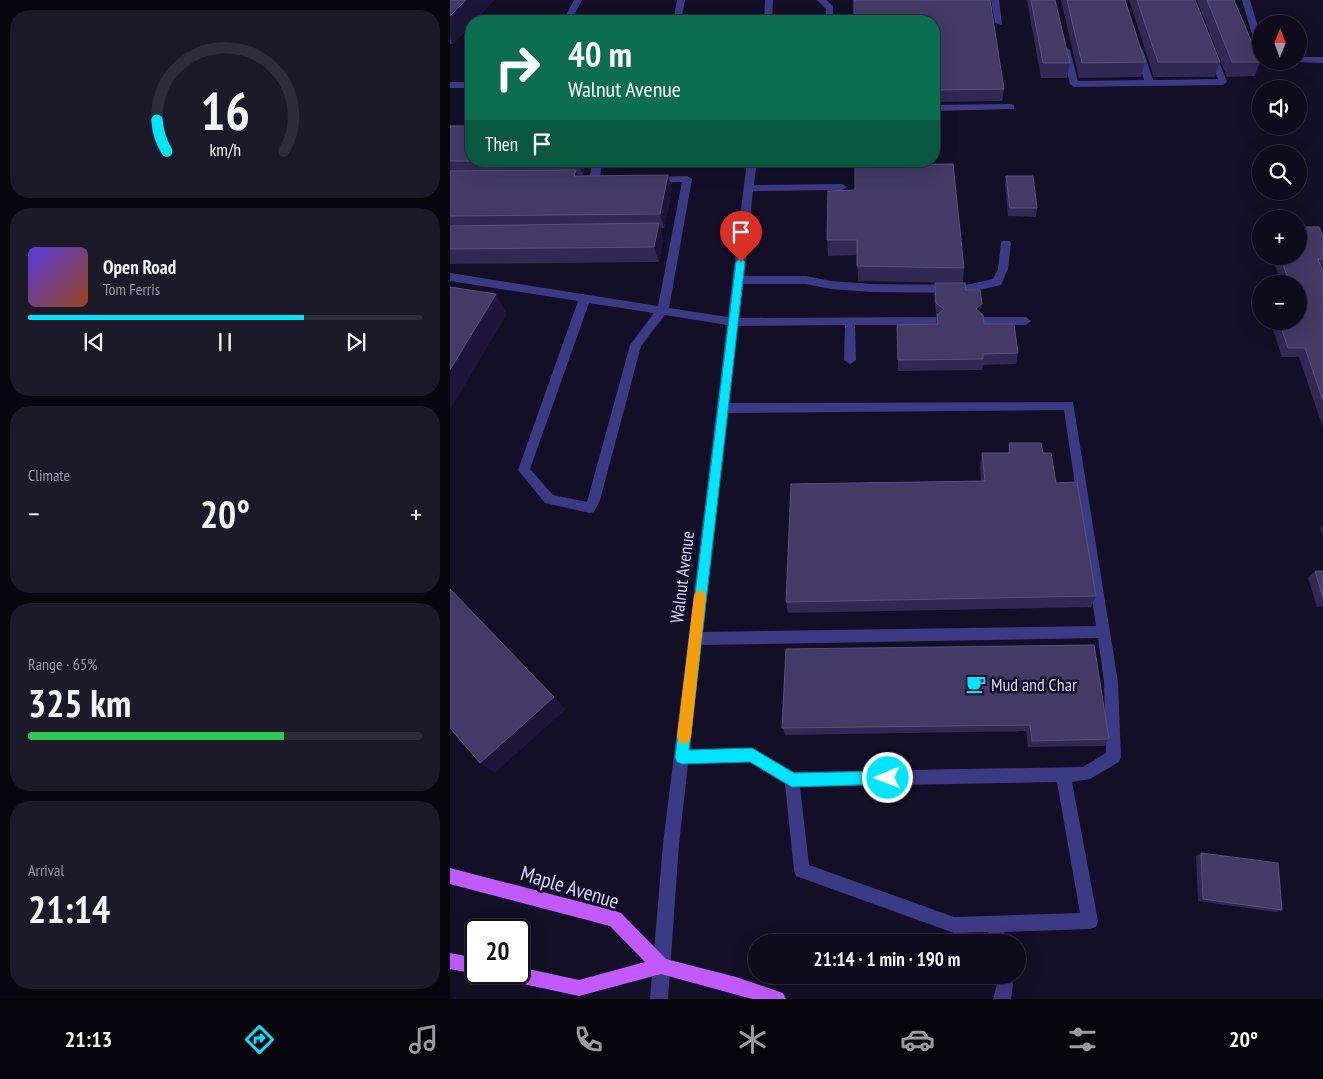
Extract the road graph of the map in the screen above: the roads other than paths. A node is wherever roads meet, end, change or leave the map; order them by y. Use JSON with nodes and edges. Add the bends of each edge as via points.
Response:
{"nodes":[{"id":1,"x":578,"y":0,"type":"edge"},
{"id":2,"x":682,"y":0,"type":"edge"},
{"id":3,"x":770,"y":0,"type":"edge"},
{"id":4,"x":821,"y":0,"type":"edge"},
{"id":5,"x":995,"y":0,"type":"edge"},
{"id":6,"x":1246,"y":0,"type":"edge"},
{"id":7,"x":570,"y":15,"type":"edge"},
{"id":8,"x":679,"y":15,"type":"edge"},
{"id":9,"x":769,"y":15,"type":"edge"},
{"id":10,"x":829,"y":15,"type":"edge"},
{"id":11,"x":1252,"y":20,"type":"edge"},
{"id":12,"x":999,"y":23,"type":"dead end"},
{"id":13,"x":1063,"y":37,"type":"edge"},
{"id":14,"x":1135,"y":37,"type":"edge"},
{"id":15,"x":1209,"y":46,"type":"edge"},
{"id":16,"x":1308,"y":60,"type":"edge"},
{"id":17,"x":1323,"y":60,"type":"edge"},
{"id":18,"x":1149,"y":83,"type":"junction"},
{"id":19,"x":465,"y":84,"type":"edge"},
{"id":20,"x":450,"y":85,"type":"edge"},
{"id":21,"x":1011,"y":107,"type":"dead end"},
{"id":22,"x":940,"y":108,"type":"edge"},
{"id":23,"x":597,"y":167,"type":"edge"},
{"id":24,"x":751,"y":167,"type":"edge"},
{"id":25,"x":594,"y":180,"type":"edge"},
{"id":26,"x":640,"y":180,"type":"edge"},
{"id":27,"x":842,"y":187,"type":"dead end"},
{"id":28,"x":749,"y":188,"type":"junction"},
{"id":29,"x":1006,"y":243,"type":"dead end"},
{"id":30,"x":450,"y":277,"type":"edge"},
{"id":31,"x":738,"y":280,"type":"junction"},
{"id":32,"x":585,"y":298,"type":"junction"},
{"id":33,"x":663,"y":310,"type":"junction"},
{"id":34,"x":1026,"y":320,"type":"dead end"},
{"id":35,"x":936,"y":321,"type":"edge"},
{"id":36,"x":981,"y":321,"type":"edge"},
{"id":37,"x":733,"y":322,"type":"junction"},
{"id":38,"x":850,"y":322,"type":"junction"},
{"id":39,"x":850,"y":360,"type":"dead end"},
{"id":40,"x":722,"y":408,"type":"junction"},
{"id":41,"x":1104,"y":632,"type":"junction"},
{"id":42,"x":695,"y":639,"type":"junction"},
{"id":43,"x":682,"y":757,"type":"junction"},
{"id":44,"x":1063,"y":774,"type":"junction"},
{"id":45,"x":792,"y":780,"type":"junction"},
{"id":46,"x":450,"y":876,"type":"edge"},
{"id":47,"x":994,"y":924,"type":"junction"},
{"id":48,"x":996,"y":934,"type":"edge"},
{"id":49,"x":450,"y":961,"type":"edge"},
{"id":50,"x":465,"y":964,"type":"edge"},
{"id":51,"x":661,"y":966,"type":"junction"},
{"id":52,"x":530,"y":977,"type":"edge"},
{"id":53,"x":1005,"y":984,"type":"edge"},
{"id":54,"x":659,"y":999,"type":"edge"},
{"id":55,"x":777,"y":999,"type":"edge"},
{"id":56,"x":1002,"y":999,"type":"edge"}],
"edges":[{"from":1,"to":7,"type":"street"},
{"from":2,"to":8,"type":"street"},
{"from":3,"to":9,"type":"street"},
{"from":4,"to":10,"type":"street","via":[[830,8]]},
{"from":5,"to":12,"type":"street"},
{"from":6,"to":11,"type":"street"},
{"from":13,"to":18,"type":"street","via":[[1074,84]]},
{"from":14,"to":18,"type":"street"},
{"from":15,"to":18,"type":"street","via":[[1223,82]]},
{"from":16,"to":17,"type":"street"},
{"from":19,"to":20,"type":"street"},
{"from":21,"to":22,"type":"street"},
{"from":23,"to":25,"type":"street"},
{"from":24,"to":28,"type":"street","name":"Walnut Avenue"},
{"from":26,"to":33,"type":"street","via":[[687,179],[671,234]]},
{"from":27,"to":28,"type":"street"},
{"from":28,"to":31,"type":"street","name":"Walnut Avenue"},
{"from":29,"to":31,"type":"street","via":[[1003,269],[997,282],[966,289],[871,288],[806,280]]},
{"from":30,"to":32,"type":"street"},
{"from":31,"to":37,"type":"street","name":"Walnut Avenue"},
{"from":32,"to":33,"type":"street"},
{"from":32,"to":33,"type":"street","via":[[524,470],[549,499],[590,508],[636,345]]},
{"from":33,"to":37,"type":"street"},
{"from":34,"to":36,"type":"street"},
{"from":35,"to":38,"type":"street"},
{"from":37,"to":38,"type":"street"},
{"from":37,"to":40,"type":"street","name":"Walnut Avenue"},
{"from":38,"to":39,"type":"street"},
{"from":40,"to":41,"type":"street","via":[[1069,405]]},
{"from":40,"to":42,"type":"street","name":"Walnut Avenue"},
{"from":41,"to":42,"type":"street"},
{"from":41,"to":44,"type":"street","via":[[1111,682],[1114,757],[1085,774]]},
{"from":42,"to":43,"type":"street","name":"Walnut Avenue"},
{"from":43,"to":45,"type":"street","via":[[752,755]]},
{"from":43,"to":51,"type":"street","name":"Walnut Avenue","via":[[669,860]]},
{"from":44,"to":45,"type":"street"},
{"from":44,"to":47,"type":"street","via":[[1090,921]]},
{"from":45,"to":47,"type":"street","via":[[802,870],[954,925]]},
{"from":46,"to":51,"type":"main road","name":"Maple Avenue","via":[[615,919]]},
{"from":47,"to":48,"type":"street"},
{"from":49,"to":50,"type":"main road"},
{"from":51,"to":52,"type":"main road","via":[[579,988]]},
{"from":51,"to":54,"type":"street","name":"Walnut Avenue"},
{"from":51,"to":55,"type":"main road"},
{"from":53,"to":56,"type":"street"}]}
